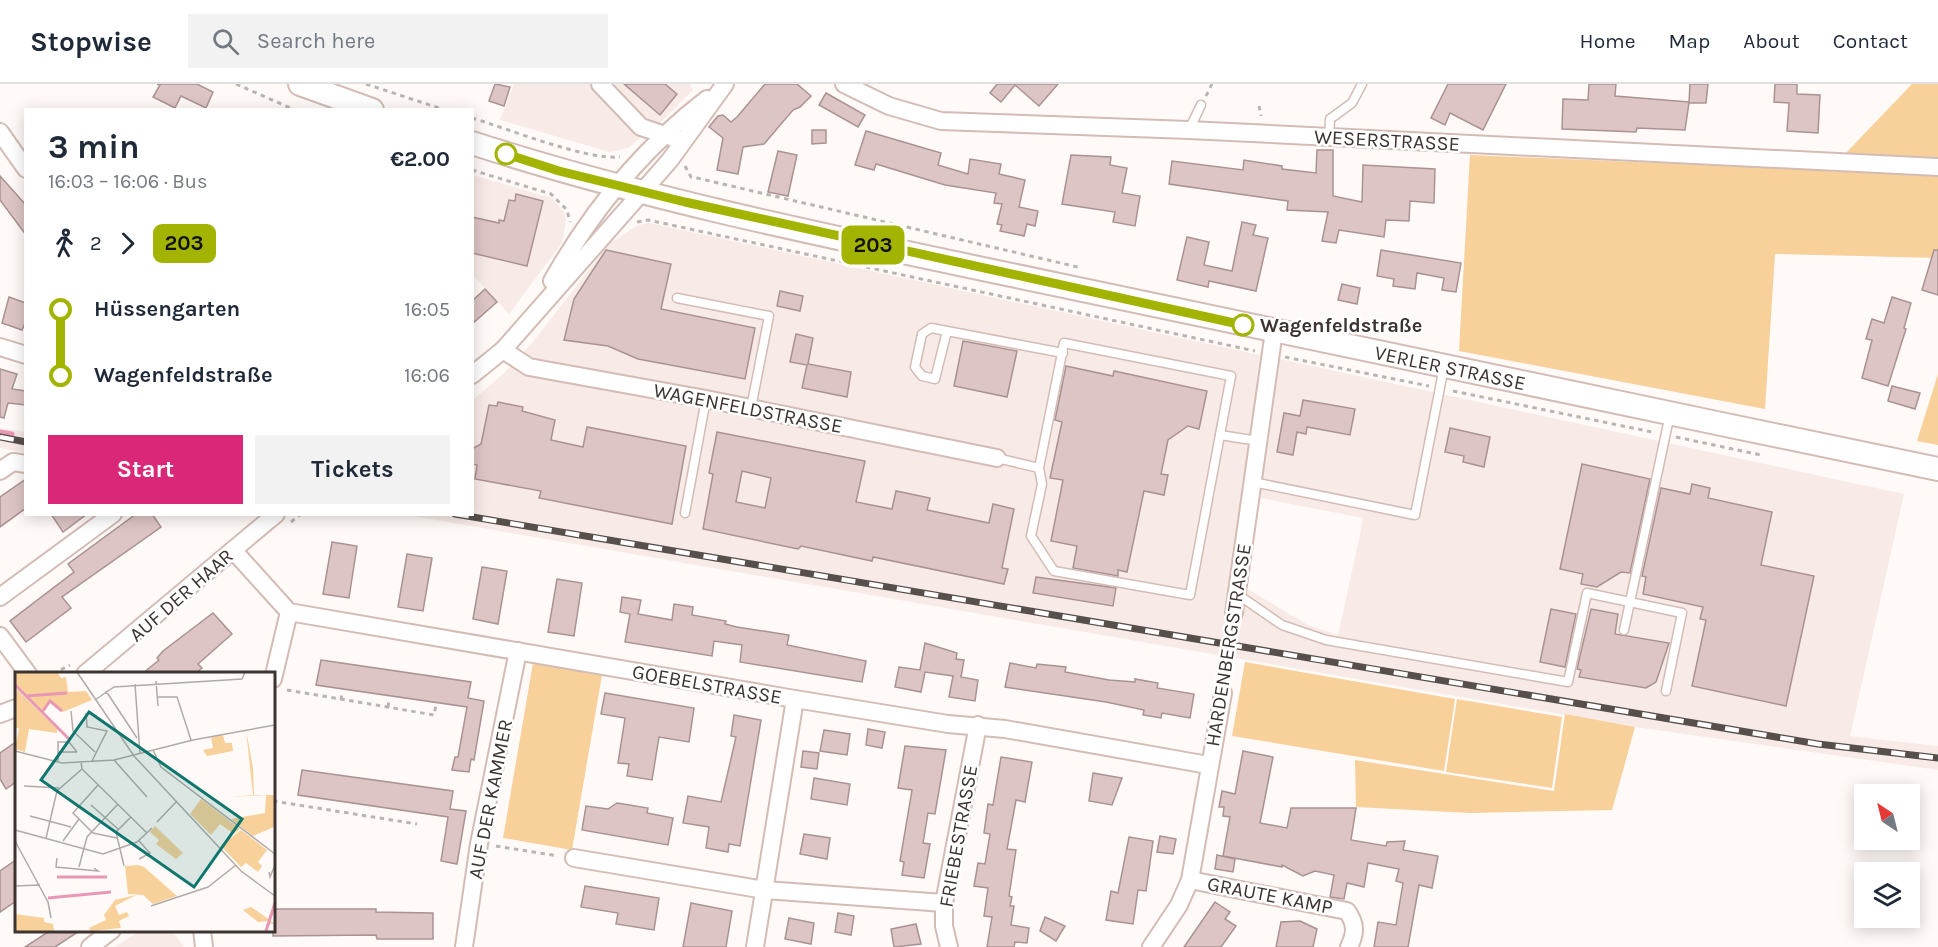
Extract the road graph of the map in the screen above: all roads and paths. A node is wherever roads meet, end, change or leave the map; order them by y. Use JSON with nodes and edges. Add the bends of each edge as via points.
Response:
{"nodes":[{"id":1,"x":236,"y":84,"type":"edge"},
{"id":2,"x":300,"y":84,"type":"edge"},
{"id":3,"x":366,"y":84,"type":"edge"},
{"id":4,"x":600,"y":84,"type":"edge"},
{"id":5,"x":844,"y":84,"type":"edge"},
{"id":6,"x":1362,"y":84,"type":"edge"},
{"id":7,"x":725,"y":85,"type":"edge"},
{"id":8,"x":1202,"y":105,"type":"dead end"},
{"id":9,"x":284,"y":107,"type":"edge"},
{"id":10,"x":366,"y":108,"type":"edge"},
{"id":11,"x":439,"y":108,"type":"edge"},
{"id":12,"x":474,"y":119,"type":"edge"},
{"id":13,"x":1189,"y":130,"type":"junction"},
{"id":14,"x":0,"y":132,"type":"edge"},
{"id":15,"x":665,"y":134,"type":"junction"},
{"id":16,"x":1329,"y":137,"type":"junction"},
{"id":17,"x":684,"y":141,"type":"junction"},
{"id":18,"x":474,"y":144,"type":"edge"},
{"id":19,"x":624,"y":156,"type":"dead end"},
{"id":20,"x":684,"y":163,"type":"dead end"},
{"id":21,"x":24,"y":166,"type":"edge"},
{"id":22,"x":1938,"y":167,"type":"edge"},
{"id":23,"x":474,"y":171,"type":"edge"},
{"id":24,"x":615,"y":185,"type":"junction"},
{"id":25,"x":642,"y":192,"type":"junction"},
{"id":26,"x":568,"y":213,"type":"junction"},
{"id":27,"x":573,"y":214,"type":"dead end"},
{"id":28,"x":679,"y":222,"type":"dead end"},
{"id":29,"x":570,"y":223,"type":"dead end"},
{"id":30,"x":1086,"y":268,"type":"dead end"},
{"id":31,"x":677,"y":298,"type":"dead end"},
{"id":32,"x":538,"y":308,"type":"junction"},
{"id":33,"x":947,"y":331,"type":"junction"},
{"id":34,"x":1274,"y":331,"type":"junction"},
{"id":35,"x":0,"y":347,"type":"edge"},
{"id":36,"x":503,"y":350,"type":"junction"},
{"id":37,"x":1063,"y":353,"type":"junction"},
{"id":38,"x":24,"y":354,"type":"edge"},
{"id":39,"x":1270,"y":354,"type":"junction"},
{"id":40,"x":1444,"y":366,"type":"junction"},
{"id":41,"x":474,"y":373,"type":"edge"},
{"id":42,"x":1440,"y":388,"type":"junction"},
{"id":43,"x":706,"y":399,"type":"junction"},
{"id":44,"x":751,"y":408,"type":"junction"},
{"id":45,"x":1667,"y":424,"type":"junction"},
{"id":46,"x":1220,"y":435,"type":"junction"},
{"id":47,"x":1258,"y":441,"type":"junction"},
{"id":48,"x":1765,"y":455,"type":"dead end"},
{"id":49,"x":997,"y":458,"type":"joint"},
{"id":50,"x":24,"y":464,"type":"edge"},
{"id":51,"x":1039,"y":468,"type":"junction"},
{"id":52,"x":1938,"y":469,"type":"edge"},
{"id":53,"x":0,"y":471,"type":"edge"},
{"id":54,"x":1253,"y":482,"type":"junction"},
{"id":55,"x":685,"y":513,"type":"dead end"},
{"id":56,"x":110,"y":516,"type":"edge"},
{"id":57,"x":274,"y":516,"type":"edge"},
{"id":58,"x":233,"y":550,"type":"junction"},
{"id":59,"x":1237,"y":594,"type":"junction"},
{"id":60,"x":0,"y":597,"type":"edge"},
{"id":61,"x":1629,"y":602,"type":"junction"},
{"id":62,"x":289,"y":612,"type":"junction"},
{"id":63,"x":1234,"y":613,"type":"joint"},
{"id":64,"x":1623,"y":630,"type":"dead end"},
{"id":65,"x":0,"y":636,"type":"edge"},
{"id":66,"x":518,"y":651,"type":"junction"},
{"id":67,"x":26,"y":672,"type":"edge"},
{"id":68,"x":87,"y":672,"type":"edge"},
{"id":69,"x":279,"y":684,"type":"edge"},
{"id":70,"x":1666,"y":691,"type":"dead end"},
{"id":71,"x":342,"y":692,"type":"dead end"},
{"id":72,"x":1223,"y":693,"type":"joint"},
{"id":73,"x":389,"y":699,"type":"dead end"},
{"id":74,"x":795,"y":699,"type":"junction"},
{"id":75,"x":341,"y":700,"type":"junction"},
{"id":76,"x":436,"y":705,"type":"dead end"},
{"id":77,"x":388,"y":707,"type":"junction"},
{"id":78,"x":15,"y":708,"type":"edge"},
{"id":79,"x":0,"y":714,"type":"edge"},
{"id":80,"x":978,"y":725,"type":"junction"},
{"id":81,"x":1208,"y":765,"type":"junction"},
{"id":82,"x":274,"y":801,"type":"edge"},
{"id":83,"x":417,"y":824,"type":"dead end"},
{"id":84,"x":480,"y":844,"type":"junction"},
{"id":85,"x":574,"y":858,"type":"joint"},
{"id":86,"x":1190,"y":880,"type":"junction"},
{"id":87,"x":765,"y":890,"type":"junction"},
{"id":88,"x":944,"y":903,"type":"junction"},
{"id":89,"x":109,"y":932,"type":"edge"},
{"id":90,"x":202,"y":932,"type":"edge"},
{"id":91,"x":90,"y":947,"type":"edge"},
{"id":92,"x":204,"y":947,"type":"edge"},
{"id":93,"x":464,"y":947,"type":"edge"},
{"id":94,"x":755,"y":947,"type":"edge"},
{"id":95,"x":949,"y":947,"type":"edge"},
{"id":96,"x":1151,"y":947,"type":"edge"},
{"id":97,"x":1349,"y":947,"type":"edge"}],
"edges":[{"from":1,"to":9,"type":"path"},
{"from":2,"to":10,"type":"main road"},
{"from":3,"to":11,"type":"path"},
{"from":4,"to":15,"type":"street","via":[[640,127]]},
{"from":5,"to":13,"type":"street","name":"WESERSTRASSE","via":[[889,106],[941,121]]},
{"from":6,"to":16,"type":"lane","via":[[1352,103],[1330,119]]},
{"from":7,"to":15,"type":"street"},
{"from":7,"to":17,"type":"street"},
{"from":8,"to":13,"type":"lane"},
{"from":12,"to":19,"type":"path","via":[[602,156]]},
{"from":13,"to":16,"type":"street","name":"WESERSTRASSE"},
{"from":14,"to":21,"type":"street"},
{"from":15,"to":17,"type":"street"},
{"from":15,"to":24,"type":"street"},
{"from":16,"to":22,"type":"street","name":"WESERSTRASSE"},
{"from":17,"to":25,"type":"street"},
{"from":18,"to":24,"type":"main road","name":"VERLER STRASSE"},
{"from":20,"to":30,"type":"path","via":[[691,179]]},
{"from":23,"to":26,"type":"path","via":[[552,192]]},
{"from":24,"to":25,"type":"main road","name":"VERLER STRASSE"},
{"from":24,"to":32,"type":"street","via":[[586,224]]},
{"from":25,"to":32,"type":"street"},
{"from":25,"to":34,"type":"main road","name":"VERLER STRASSE"},
{"from":26,"to":27,"type":"path"},
{"from":26,"to":29,"type":"path"},
{"from":28,"to":39,"type":"path","via":[[678,226],[765,246]]},
{"from":31,"to":44,"type":"lane","via":[[769,315]]},
{"from":32,"to":36,"type":"street"},
{"from":33,"to":33,"type":"lane","via":[[935,379],[921,376],[915,367],[922,334],[931,328]]},
{"from":33,"to":37,"type":"lane"},
{"from":34,"to":39,"type":"street","name":"HARDENBERGSTRASSE"},
{"from":34,"to":40,"type":"main road","name":"VERLER STRASSE"},
{"from":35,"to":38,"type":"street"},
{"from":36,"to":41,"type":"street"},
{"from":36,"to":43,"type":"street","name":"WAGENFELDSTRASSE","via":[[529,367]]},
{"from":37,"to":46,"type":"lane","via":[[1065,343],[1231,376]]},
{"from":37,"to":51,"type":"lane"},
{"from":39,"to":42,"type":"path"},
{"from":39,"to":47,"type":"street","name":"HARDENBERGSTRASSE"},
{"from":40,"to":42,"type":"lane"},
{"from":40,"to":45,"type":"main road","name":"VERLER STRASSE"},
{"from":42,"to":45,"type":"path"},
{"from":42,"to":54,"type":"lane","via":[[1415,515]]},
{"from":43,"to":44,"type":"street","name":"WAGENFELDSTRASSE"},
{"from":43,"to":55,"type":"lane"},
{"from":44,"to":49,"type":"street","name":"WAGENFELDSTRASSE"},
{"from":45,"to":48,"type":"path"},
{"from":45,"to":52,"type":"main road","name":"VERLER STRASSE"},
{"from":45,"to":61,"type":"lane"},
{"from":46,"to":47,"type":"lane"},
{"from":46,"to":51,"type":"lane","via":[[1190,595],[1054,571],[1031,536],[1042,484]]},
{"from":47,"to":54,"type":"street","name":"HARDENBERGSTRASSE"},
{"from":49,"to":51,"type":"lane"},
{"from":50,"to":53,"type":"street","via":[[13,462]]},
{"from":54,"to":59,"type":"street","name":"HARDENBERGSTRASSE"},
{"from":56,"to":60,"type":"street"},
{"from":57,"to":58,"type":"street","name":"AUF DER HAAR"},
{"from":58,"to":62,"type":"street"},
{"from":58,"to":68,"type":"street","name":"AUF DER HAAR"},
{"from":59,"to":61,"type":"lane","via":[[1282,625],[1326,640],[1568,682],[1587,593]]},
{"from":59,"to":63,"type":"street","name":"HARDENBERGSTRASSE"},
{"from":61,"to":64,"type":"lane"},
{"from":61,"to":70,"type":"lane","via":[[1683,613]]},
{"from":62,"to":66,"type":"street","name":"GOEBELSTRASSE"},
{"from":62,"to":69,"type":"street"},
{"from":63,"to":72,"type":"path","name":"HARDENBERGSTRASSE"},
{"from":65,"to":67,"type":"street"},
{"from":66,"to":74,"type":"street","name":"GOEBELSTRASSE"},
{"from":66,"to":84,"type":"street","name":"AUF DER KAMMER"},
{"from":69,"to":75,"type":"path"},
{"from":71,"to":75,"type":"path"},
{"from":72,"to":81,"type":"street","name":"HARDENBERGSTRASSE"},
{"from":73,"to":77,"type":"path"},
{"from":74,"to":80,"type":"street","name":"GOEBELSTRASSE","via":[[948,724]]},
{"from":74,"to":87,"type":"street"},
{"from":75,"to":77,"type":"path"},
{"from":76,"to":77,"type":"path","via":[[434,715]]},
{"from":78,"to":79,"type":"street"},
{"from":80,"to":81,"type":"street","name":"GOEBELSTRASSE"},
{"from":80,"to":88,"type":"street","name":"FRIEBESTRASSE"},
{"from":81,"to":86,"type":"street","name":"HARDENBERGSTRASSE"},
{"from":82,"to":83,"type":"path"},
{"from":84,"to":85,"type":"path"},
{"from":84,"to":93,"type":"street","name":"AUF DER KAMMER"},
{"from":85,"to":87,"type":"street"},
{"from":86,"to":96,"type":"street","name":"HARDENBERGSTRASSE","via":[[1179,905]]},
{"from":86,"to":97,"type":"street","name":"GRAUTE KAMP","via":[[1347,911],[1355,930]]},
{"from":87,"to":88,"type":"street"},
{"from":87,"to":94,"type":"street"},
{"from":88,"to":95,"type":"street","name":"FRIEBESTRASSE"},
{"from":89,"to":91,"type":"street"},
{"from":90,"to":92,"type":"street"}]}
